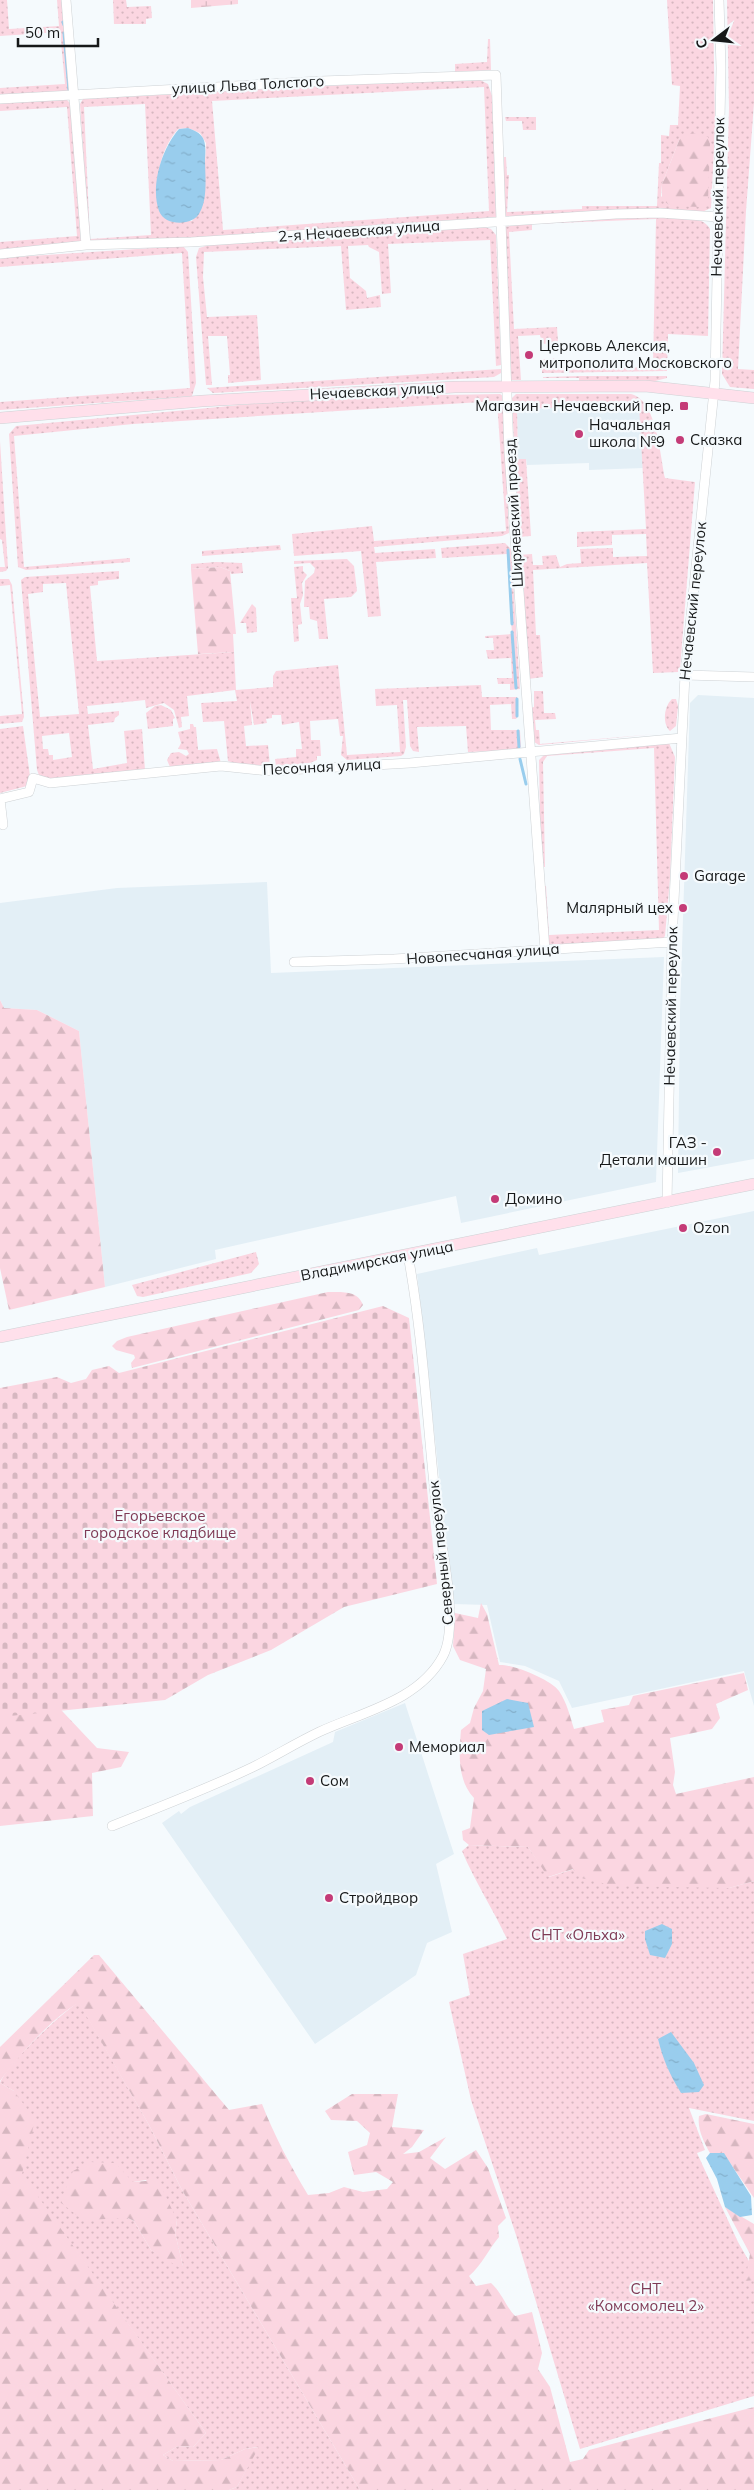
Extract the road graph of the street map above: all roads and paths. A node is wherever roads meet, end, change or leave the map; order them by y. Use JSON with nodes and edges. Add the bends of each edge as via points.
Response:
{"nodes":[{"id":1,"x":66,"y":0,"type":"edge"},
{"id":2,"x":719,"y":0,"type":"edge"},
{"id":3,"x":496,"y":75,"type":"joint"},
{"id":4,"x":75,"y":96,"type":"junction"},
{"id":5,"x":0,"y":99,"type":"edge"},
{"id":6,"x":718,"y":217,"type":"junction"},
{"id":7,"x":500,"y":222,"type":"junction"},
{"id":8,"x":86,"y":246,"type":"junction"},
{"id":9,"x":0,"y":254,"type":"edge"},
{"id":10,"x":508,"y":386,"type":"junction"},
{"id":11,"x":714,"y":395,"type":"junction"},
{"id":12,"x":754,"y":398,"type":"edge"},
{"id":13,"x":0,"y":418,"type":"edge"},
{"id":14,"x":685,"y":675,"type":"junction"},
{"id":15,"x":754,"y":677,"type":"edge"},
{"id":16,"x":682,"y":738,"type":"junction"},
{"id":17,"x":530,"y":750,"type":"junction"},
{"id":18,"x":3,"y":825,"type":"dead end"},
{"id":19,"x":672,"y":942,"type":"junction"},
{"id":20,"x":545,"y":950,"type":"junction"},
{"id":21,"x":294,"y":962,"type":"dead end"},
{"id":22,"x":754,"y":1184,"type":"edge"},
{"id":23,"x":667,"y":1203,"type":"junction"},
{"id":24,"x":408,"y":1255,"type":"junction"},
{"id":25,"x":0,"y":1337,"type":"edge"},
{"id":26,"x":112,"y":1826,"type":"dead end"}],
"edges":[{"from":1,"to":4,"type":"street"},
{"from":2,"to":6,"type":"street","name":"Нечаевский переулок"},
{"from":3,"to":4,"type":"street","name":"улица Льва Толстого","via":[[321,81]]},
{"from":3,"to":7,"type":"street","name":"Ширяевский проезд"},
{"from":4,"to":5,"type":"street","name":"улица Льва Толстого"},
{"from":4,"to":8,"type":"street"},
{"from":6,"to":7,"type":"street","name":"2-я Нечаевская улица","via":[[660,213]]},
{"from":6,"to":11,"type":"street","name":"Нечаевский переулок"},
{"from":7,"to":8,"type":"street","name":"2-я Нечаевская улица"},
{"from":7,"to":10,"type":"street","name":"Ширяевский проезд"},
{"from":8,"to":9,"type":"street","name":"2-я Нечаевская улица"},
{"from":10,"to":11,"type":"street","name":"Нечаевская улица","via":[[645,386]]},
{"from":10,"to":13,"type":"street","name":"Нечаевская улица","via":[[356,391]]},
{"from":10,"to":17,"type":"street","name":"Ширяевский проезд","via":[[511,482]]},
{"from":11,"to":12,"type":"street","name":"Нечаевская улица"},
{"from":11,"to":14,"type":"street","name":"Нечаевский переулок"},
{"from":14,"to":15,"type":"street"},
{"from":14,"to":16,"type":"street","name":"Нечаевский переулок"},
{"from":16,"to":17,"type":"street","name":"Песочная улица"},
{"from":16,"to":19,"type":"street","name":"Нечаевский переулок"},
{"from":17,"to":18,"type":"street","name":"Песочная улица","via":[[410,763],[269,771],[221,766],[50,783],[33,778],[29,792],[0,799]]},
{"from":17,"to":20,"type":"street","name":"Ширяевский проезд"},
{"from":19,"to":20,"type":"street","name":"Новопесчаная улица"},
{"from":19,"to":23,"type":"street","name":"Нечаевский переулок"},
{"from":20,"to":21,"type":"street","name":"Новопесчаная улица"},
{"from":22,"to":23,"type":"street","name":"Владимирская улица"},
{"from":23,"to":24,"type":"street","name":"Владимирская улица"},
{"from":24,"to":25,"type":"street","name":"Владимирская улица"},
{"from":24,"to":26,"type":"street","name":"Северный переулок","via":[[416,1294],[436,1505],[449,1599],[448,1641],[444,1655],[425,1679],[407,1694],[319,1732],[207,1787]]}]}
